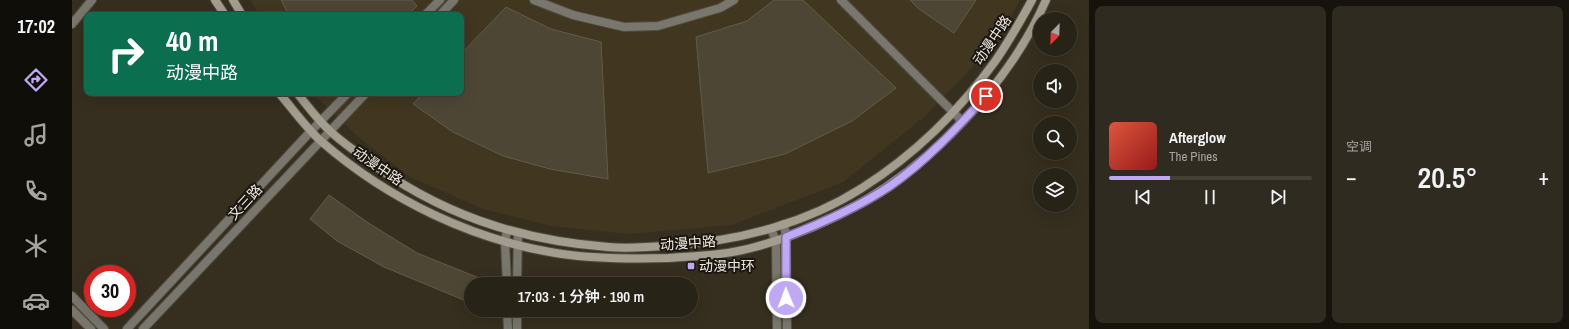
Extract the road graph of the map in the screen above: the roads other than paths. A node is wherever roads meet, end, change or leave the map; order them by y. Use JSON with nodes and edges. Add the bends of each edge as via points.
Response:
{"nodes":[{"id":1,"x":92,"y":0,"type":"edge"},
{"id":2,"x":215,"y":0,"type":"edge"},
{"id":3,"x":233,"y":0,"type":"edge"},
{"id":4,"x":440,"y":0,"type":"edge"},
{"id":5,"x":454,"y":0,"type":"edge"},
{"id":6,"x":534,"y":0,"type":"edge"},
{"id":7,"x":734,"y":0,"type":"edge"},
{"id":8,"x":841,"y":0,"type":"edge"},
{"id":9,"x":1032,"y":0,"type":"edge"},
{"id":10,"x":1046,"y":0,"type":"edge"},
{"id":11,"x":223,"y":12,"type":"edge"},
{"id":12,"x":240,"y":12,"type":"edge"},
{"id":13,"x":428,"y":12,"type":"edge"},
{"id":14,"x":443,"y":12,"type":"edge"},
{"id":15,"x":72,"y":24,"type":"edge"},
{"id":16,"x":282,"y":96,"type":"edge"},
{"id":17,"x":299,"y":96,"type":"edge"},
{"id":18,"x":345,"y":96,"type":"edge"},
{"id":19,"x":363,"y":96,"type":"edge"},
{"id":20,"x":953,"y":112,"type":"junction"},
{"id":21,"x":320,"y":121,"type":"junction"},
{"id":22,"x":963,"y":122,"type":"junction"},
{"id":23,"x":311,"y":131,"type":"junction"},
{"id":24,"x":330,"y":131,"type":"junction"},
{"id":25,"x":321,"y":141,"type":"junction"},
{"id":26,"x":784,"y":224,"type":"junction"},
{"id":27,"x":771,"y":229,"type":"junction"},
{"id":28,"x":507,"y":230,"type":"junction"},
{"id":29,"x":518,"y":233,"type":"junction"},
{"id":30,"x":786,"y":237,"type":"junction"},
{"id":31,"x":776,"y":241,"type":"junction"},
{"id":32,"x":505,"y":242,"type":"junction"},
{"id":33,"x":517,"y":245,"type":"junction"},
{"id":34,"x":506,"y":277,"type":"edge"},
{"id":35,"x":517,"y":277,"type":"edge"},
{"id":36,"x":72,"y":296,"type":"edge"},
{"id":37,"x":72,"y":310,"type":"edge"},
{"id":38,"x":507,"y":317,"type":"edge"},
{"id":39,"x":517,"y":317,"type":"edge"},
{"id":40,"x":91,"y":329,"type":"edge"},
{"id":41,"x":104,"y":329,"type":"edge"},
{"id":42,"x":127,"y":329,"type":"edge"},
{"id":43,"x":143,"y":329,"type":"edge"},
{"id":44,"x":508,"y":329,"type":"edge"},
{"id":45,"x":517,"y":329,"type":"edge"},
{"id":46,"x":777,"y":329,"type":"edge"},
{"id":47,"x":787,"y":329,"type":"edge"}],
"edges":[{"from":1,"to":15,"type":"street"},
{"from":2,"to":11,"type":"street"},
{"from":3,"to":12,"type":"street"},
{"from":4,"to":13,"type":"street"},
{"from":5,"to":14,"type":"street"},
{"from":6,"to":7,"type":"street","via":[[573,15],[624,27],[658,26],[720,8]]},
{"from":8,"to":20,"type":"street"},
{"from":9,"to":20,"type":"street","name":"动漫中路","via":[[996,61]]},
{"from":10,"to":22,"type":"street","name":"动漫中路","via":[[1023,44],[1004,72]]},
{"from":16,"to":23,"type":"street","name":"动漫中路"},
{"from":17,"to":21,"type":"street","name":"动漫中路"},
{"from":18,"to":21,"type":"street","name":"文三路"},
{"from":19,"to":24,"type":"street","name":"文三路"},
{"from":20,"to":22,"type":"street"},
{"from":20,"to":26,"type":"street","name":"动漫中路","via":[[908,154],[867,185],[825,208]]},
{"from":21,"to":23,"type":"street","name":"文三路"},
{"from":21,"to":24,"type":"street","name":"动漫中路"},
{"from":22,"to":30,"type":"street","name":"动漫中路","via":[[929,155],[890,185],[825,222]]},
{"from":23,"to":25,"type":"street","name":"动漫中路"},
{"from":23,"to":42,"type":"street","name":"文三路"},
{"from":24,"to":25,"type":"street","name":"文三路"},
{"from":24,"to":28,"type":"street","name":"动漫中路","via":[[379,169],[421,196]]},
{"from":25,"to":32,"type":"street","name":"动漫中路","via":[[367,176],[426,212]]},
{"from":25,"to":43,"type":"street","name":"文三路"},
{"from":26,"to":27,"type":"street","name":"动漫中路"},
{"from":26,"to":30,"type":"street"},
{"from":27,"to":29,"type":"street","name":"动漫中路","via":[[715,242],[638,248],[559,241]]},
{"from":27,"to":31,"type":"street"},
{"from":28,"to":29,"type":"street","name":"动漫中路"},
{"from":28,"to":32,"type":"street"},
{"from":29,"to":33,"type":"street"},
{"from":30,"to":31,"type":"street","name":"动漫中路"},
{"from":30,"to":47,"type":"street"},
{"from":31,"to":33,"type":"street","name":"动漫中路","via":[[726,254],[637,259],[561,254]]},
{"from":31,"to":46,"type":"street"},
{"from":32,"to":33,"type":"street","name":"动漫中路"},
{"from":32,"to":34,"type":"street"},
{"from":33,"to":35,"type":"street"},
{"from":36,"to":41,"type":"street"},
{"from":37,"to":40,"type":"street"},
{"from":38,"to":44,"type":"street"},
{"from":39,"to":45,"type":"street"}]}
